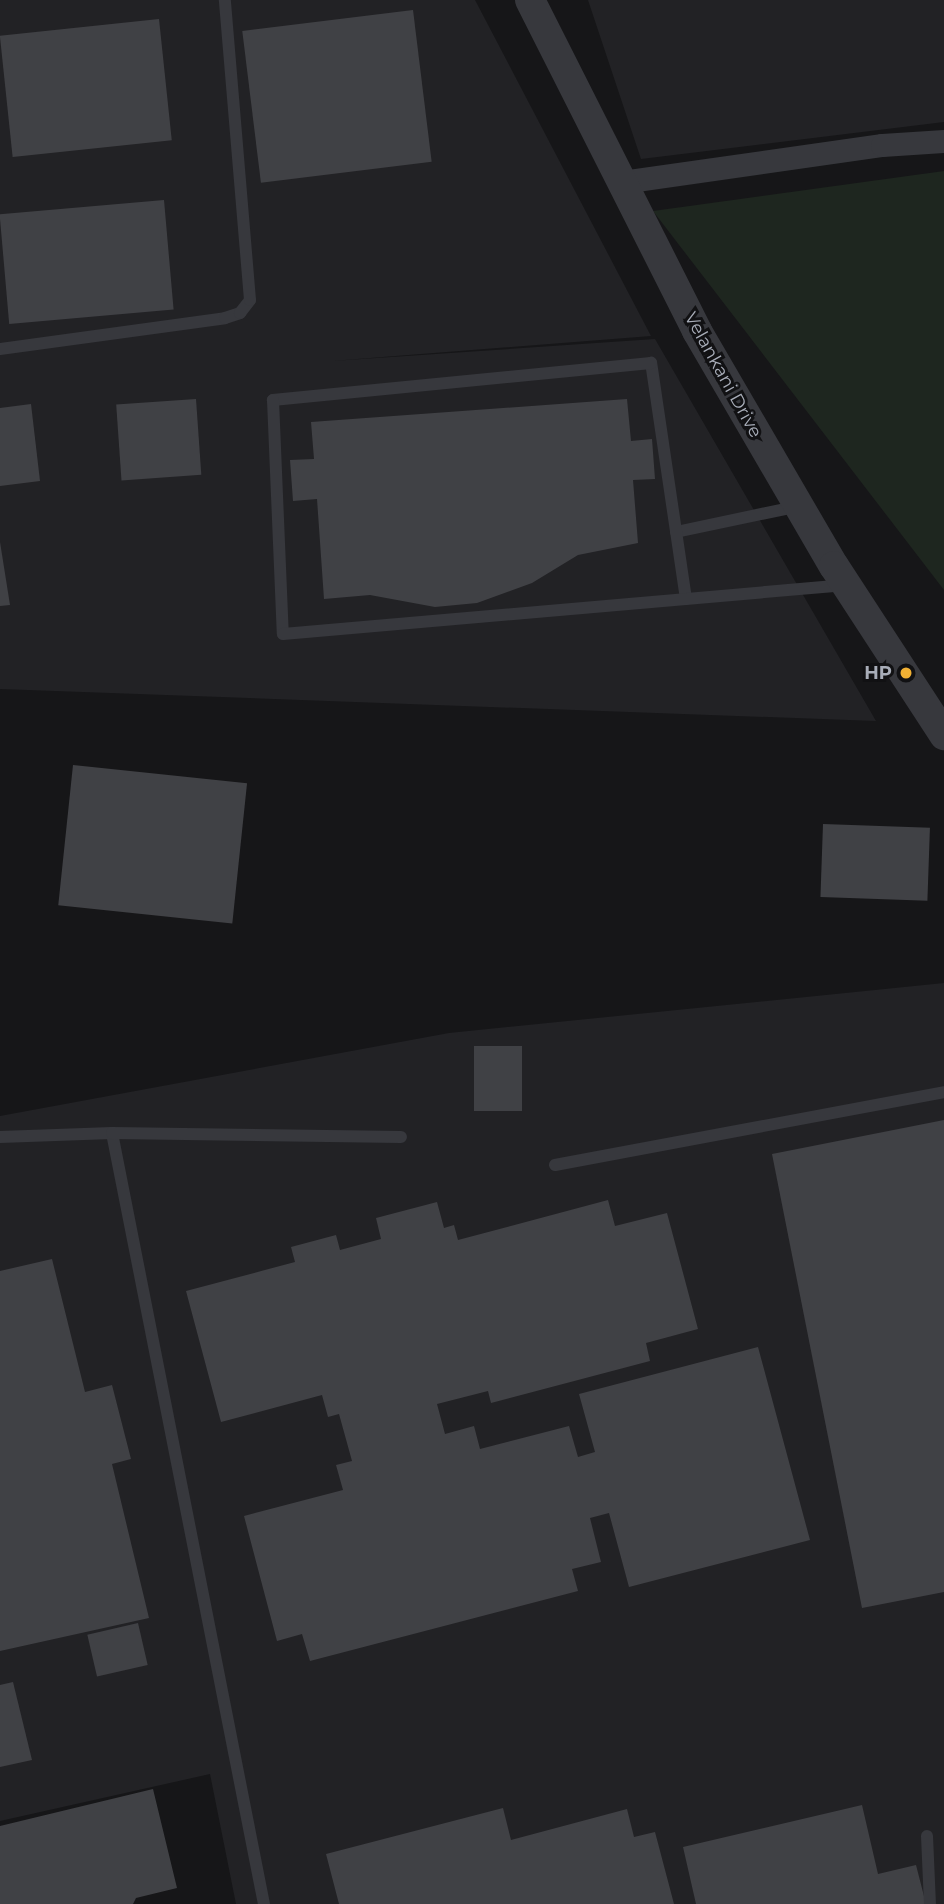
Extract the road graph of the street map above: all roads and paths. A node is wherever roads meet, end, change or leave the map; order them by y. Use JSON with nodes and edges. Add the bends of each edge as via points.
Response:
{"nodes":[{"id":1,"x":228,"y":0,"type":"edge"},
{"id":2,"x":530,"y":0,"type":"edge"},
{"id":3,"x":944,"y":141,"type":"edge"},
{"id":4,"x":622,"y":182,"type":"junction"},
{"id":5,"x":0,"y":349,"type":"edge"},
{"id":6,"x":799,"y":506,"type":"junction"},
{"id":7,"x":676,"y":532,"type":"junction"},
{"id":8,"x":847,"y":585,"type":"junction"},
{"id":9,"x":686,"y":599,"type":"junction"},
{"id":10,"x":944,"y":735,"type":"edge"},
{"id":11,"x":944,"y":1092,"type":"edge"},
{"id":12,"x":112,"y":1133,"type":"junction"},
{"id":13,"x":0,"y":1136,"type":"edge"},
{"id":14,"x":401,"y":1137,"type":"dead end"},
{"id":15,"x":555,"y":1166,"type":"dead end"},
{"id":16,"x":927,"y":1836,"type":"dead end"},
{"id":17,"x":264,"y":1904,"type":"edge"},
{"id":18,"x":930,"y":1904,"type":"edge"}],
"edges":[{"from":1,"to":5,"type":"lane","via":[[250,300],[240,313],[225,318]]},
{"from":2,"to":4,"type":"street","name":"Velankani Drive"},
{"from":3,"to":4,"type":"street","via":[[882,145]]},
{"from":4,"to":6,"type":"street","name":"Velankani Drive","via":[[698,331]]},
{"from":6,"to":7,"type":"lane"},
{"from":6,"to":8,"type":"street","name":"Velankani Drive"},
{"from":7,"to":9,"type":"lane"},
{"from":7,"to":9,"type":"lane","via":[[651,363],[273,400],[283,634]]},
{"from":8,"to":9,"type":"lane"},
{"from":8,"to":10,"type":"street","name":"Velankani Drive"},
{"from":11,"to":15,"type":"lane"},
{"from":12,"to":13,"type":"lane"},
{"from":12,"to":14,"type":"lane"},
{"from":12,"to":17,"type":"lane"},
{"from":16,"to":18,"type":"lane"}]}
